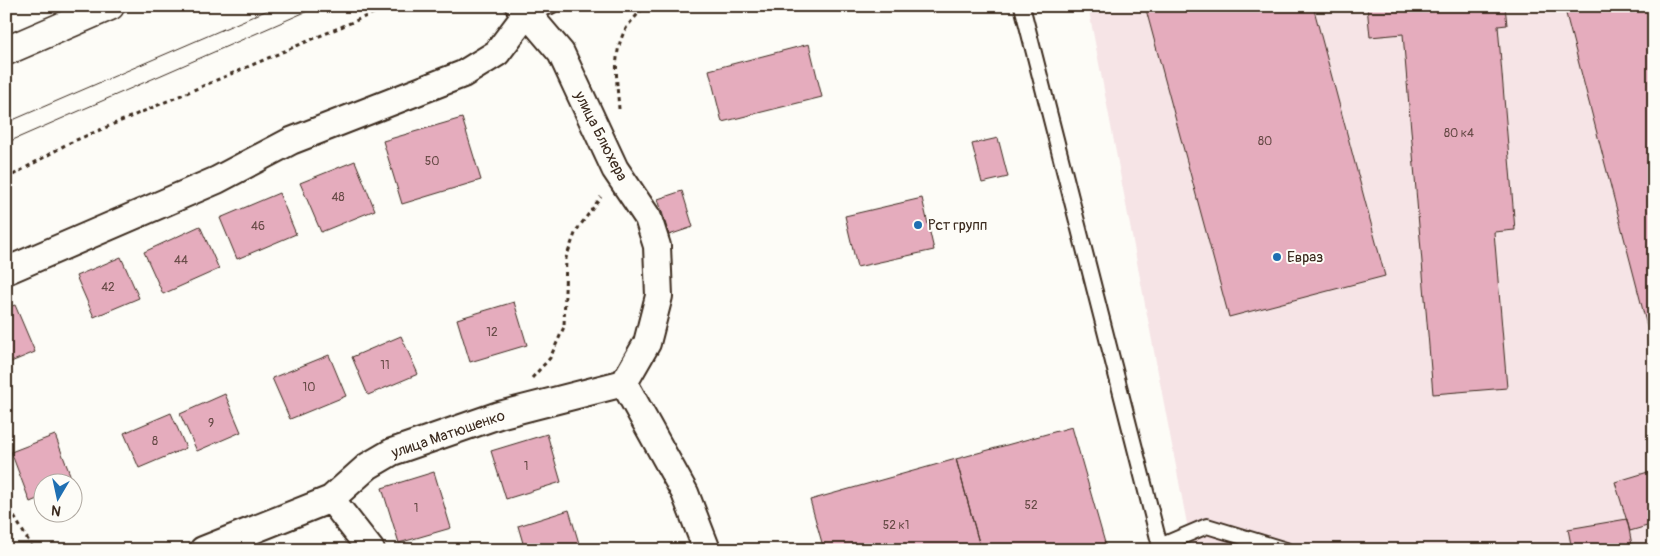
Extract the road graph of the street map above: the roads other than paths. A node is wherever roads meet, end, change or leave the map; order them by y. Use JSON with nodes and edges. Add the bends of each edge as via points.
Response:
{"nodes":[{"id":1,"x":110,"y":6,"type":"edge"},
{"id":2,"x":1022,"y":6,"type":"edge"},
{"id":3,"x":532,"y":8,"type":"edge"},
{"id":4,"x":6,"y":51,"type":"edge"},
{"id":5,"x":6,"y":271,"type":"edge"},
{"id":6,"x":624,"y":383,"type":"junction"},
{"id":7,"x":331,"y":499,"type":"junction"},
{"id":8,"x":1161,"y":548,"type":"edge"},
{"id":9,"x":203,"y":550,"type":"edge"},
{"id":10,"x":371,"y":550,"type":"edge"},
{"id":11,"x":707,"y":550,"type":"edge"},
{"id":12,"x":1286,"y":550,"type":"edge"}],
"edges":[{"from":1,"to":4,"type":"main road"},
{"from":2,"to":8,"type":"lane"},
{"from":3,"to":5,"type":"street","via":[[498,53],[463,74],[291,141],[217,180]]},
{"from":3,"to":6,"type":"street","name":"улица Блюхера","via":[[561,53],[615,169],[648,218],[657,246],[659,296],[648,343]]},
{"from":6,"to":7,"type":"street","name":"улица Матюшенко","via":[[499,415],[392,452],[368,466]]},
{"from":6,"to":11,"type":"street","via":[[685,493]]},
{"from":7,"to":9,"type":"street","name":"улица Матюшенко"},
{"from":7,"to":10,"type":"street"},
{"from":8,"to":12,"type":"lane","via":[[1207,526]]}]}
